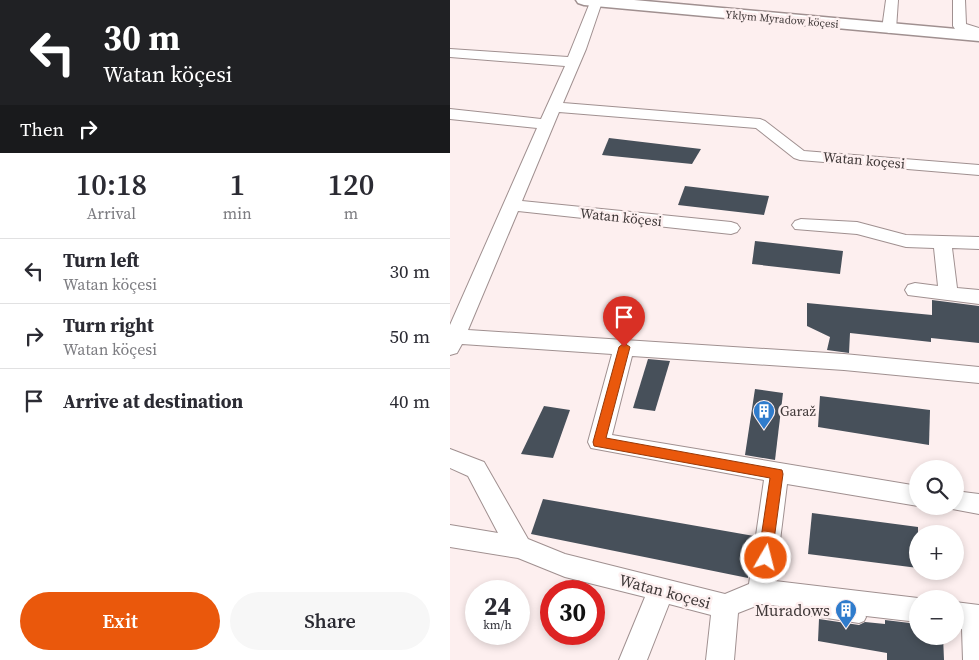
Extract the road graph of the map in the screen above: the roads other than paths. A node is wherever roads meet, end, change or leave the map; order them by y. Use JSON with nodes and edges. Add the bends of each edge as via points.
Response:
{"nodes":[{"id":1,"x":892,"y":0,"type":"edge"},
{"id":2,"x":959,"y":0,"type":"edge"},
{"id":3,"x":590,"y":1,"type":"edge"},
{"id":4,"x":889,"y":29,"type":"junction"},
{"id":5,"x":979,"y":34,"type":"edge"},
{"id":6,"x":450,"y":53,"type":"edge"},
{"id":7,"x":573,"y":62,"type":"junction"},
{"id":8,"x":554,"y":107,"type":"junction"},
{"id":9,"x":450,"y":114,"type":"edge"},
{"id":10,"x":546,"y":124,"type":"junction"},
{"id":11,"x":979,"y":170,"type":"edge"},
{"id":12,"x":512,"y":205,"type":"junction"},
{"id":13,"x":801,"y":225,"type":"dead end"},
{"id":14,"x":731,"y":228,"type":"dead end"},
{"id":15,"x":942,"y":242,"type":"junction"},
{"id":16,"x":979,"y":243,"type":"edge"},
{"id":17,"x":916,"y":290,"type":"dead end"},
{"id":18,"x":948,"y":294,"type":"junction"},
{"id":19,"x":979,"y":297,"type":"edge"},
{"id":20,"x":452,"y":340,"type":"edge"},
{"id":21,"x":624,"y":347,"type":"junction"},
{"id":22,"x":979,"y":375,"type":"edge"},
{"id":23,"x":450,"y":458,"type":"edge"},
{"id":24,"x":777,"y":474,"type":"junction"},
{"id":25,"x":909,"y":495,"type":"edge"},
{"id":26,"x":964,"y":502,"type":"edge"},
{"id":27,"x":979,"y":504,"type":"edge"},
{"id":28,"x":450,"y":536,"type":"edge"},
{"id":29,"x":519,"y":547,"type":"junction"},
{"id":30,"x":661,"y":590,"type":"junction"},
{"id":31,"x":772,"y":593,"type":"junction"},
{"id":32,"x":725,"y":606,"type":"junction"},
{"id":33,"x":909,"y":609,"type":"edge"},
{"id":34,"x":859,"y":617,"type":"dead end"},
{"id":35,"x":970,"y":617,"type":"edge"},
{"id":36,"x":633,"y":660,"type":"edge"},
{"id":37,"x":720,"y":660,"type":"edge"},
{"id":38,"x":977,"y":660,"type":"edge"}],
"edges":[{"from":1,"to":4,"type":"street"},
{"from":2,"to":5,"type":"street","via":[[960,26]]},
{"from":3,"to":4,"type":"street","name":"Yklym Myradow köçesi"},
{"from":3,"to":7,"type":"street"},
{"from":4,"to":5,"type":"street","name":"Yklym Myradow köçesi"},
{"from":6,"to":7,"type":"street"},
{"from":7,"to":8,"type":"street"},
{"from":8,"to":10,"type":"street"},
{"from":8,"to":11,"type":"street","name":"Watan koçesi","via":[[760,124],[800,155]]},
{"from":9,"to":10,"type":"street"},
{"from":10,"to":12,"type":"street"},
{"from":12,"to":14,"type":"street","name":"Watan köçesi"},
{"from":12,"to":20,"type":"street"},
{"from":13,"to":15,"type":"street","via":[[858,228],[906,241]]},
{"from":15,"to":16,"type":"street"},
{"from":15,"to":18,"type":"street"},
{"from":17,"to":18,"type":"street"},
{"from":18,"to":19,"type":"street"},
{"from":20,"to":21,"type":"street"},
{"from":21,"to":22,"type":"street"},
{"from":21,"to":24,"type":"street","via":[[599,442]]},
{"from":23,"to":29,"type":"street","via":[[476,469]]},
{"from":24,"to":25,"type":"street"},
{"from":24,"to":31,"type":"street"},
{"from":26,"to":27,"type":"street"},
{"from":28,"to":29,"type":"street","name":"Watan koçesi"},
{"from":29,"to":30,"type":"street","name":"Watan koçesi","via":[[565,565]]},
{"from":30,"to":32,"type":"street","name":"Watan koçesi"},
{"from":30,"to":36,"type":"street"},
{"from":31,"to":32,"type":"street"},
{"from":31,"to":33,"type":"street"},
{"from":31,"to":34,"type":"lane","via":[[801,608]]},
{"from":32,"to":37,"type":"street"},
{"from":35,"to":38,"type":"street"}]}
